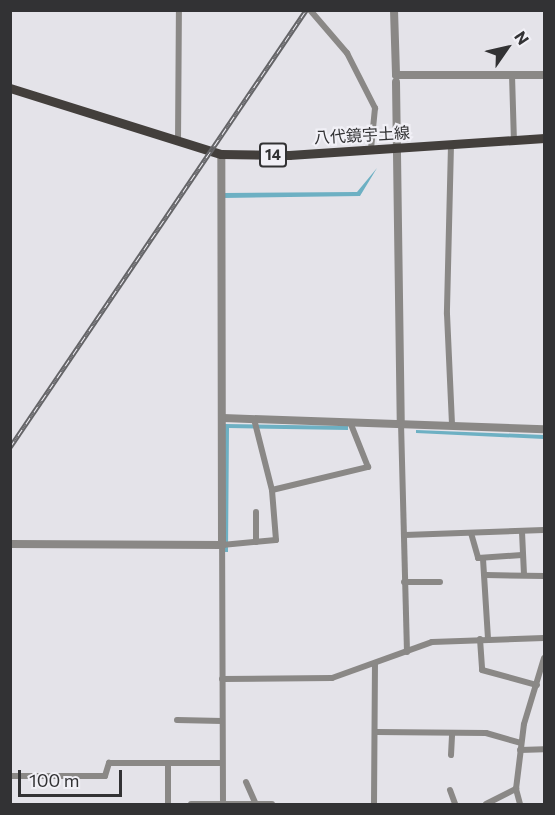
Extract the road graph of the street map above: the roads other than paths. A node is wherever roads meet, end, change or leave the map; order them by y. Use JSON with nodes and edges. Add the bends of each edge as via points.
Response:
{"nodes":[{"id":1,"x":179,"y":10,"type":"edge"},
{"id":2,"x":310,"y":10,"type":"edge"},
{"id":3,"x":394,"y":10,"type":"edge"},
{"id":4,"x":512,"y":75,"type":"junction"},
{"id":5,"x":544,"y":75,"type":"edge"},
{"id":6,"x":396,"y":82,"type":"dead end"},
{"id":7,"x":10,"y":88,"type":"edge"},
{"id":8,"x":544,"y":138,"type":"edge"},
{"id":9,"x":514,"y":142,"type":"junction"},
{"id":10,"x":178,"y":143,"type":"junction"},
{"id":11,"x":452,"y":145,"type":"junction"},
{"id":12,"x":396,"y":148,"type":"junction"},
{"id":13,"x":371,"y":149,"type":"junction"},
{"id":14,"x":221,"y":154,"type":"junction"},
{"id":15,"x":224,"y":418,"type":"junction"},
{"id":16,"x":254,"y":419,"type":"junction"},
{"id":17,"x":350,"y":422,"type":"junction"},
{"id":18,"x":401,"y":423,"type":"junction"},
{"id":19,"x":452,"y":424,"type":"junction"},
{"id":20,"x":544,"y":429,"type":"edge"},
{"id":21,"x":272,"y":490,"type":"junction"},
{"id":22,"x":256,"y":512,"type":"dead end"},
{"id":23,"x":544,"y":530,"type":"edge"},
{"id":24,"x":522,"y":532,"type":"junction"},
{"id":25,"x":471,"y":533,"type":"junction"},
{"id":26,"x":405,"y":535,"type":"junction"},
{"id":27,"x":255,"y":542,"type":"junction"},
{"id":28,"x":10,"y":544,"type":"edge"},
{"id":29,"x":222,"y":545,"type":"junction"},
{"id":30,"x":522,"y":555,"type":"junction"},
{"id":31,"x":483,"y":559,"type":"junction"},
{"id":32,"x":524,"y":574,"type":"junction"},
{"id":33,"x":486,"y":575,"type":"junction"},
{"id":34,"x":544,"y":576,"type":"edge"},
{"id":35,"x":404,"y":582,"type":"junction"},
{"id":36,"x":440,"y":582,"type":"dead end"},
{"id":37,"x":544,"y":638,"type":"edge"},
{"id":38,"x":484,"y":639,"type":"junction"},
{"id":39,"x":406,"y":652,"type":"junction"},
{"id":40,"x":544,"y":658,"type":"edge"},
{"id":41,"x":375,"y":664,"type":"junction"},
{"id":42,"x":222,"y":679,"type":"junction"},
{"id":43,"x":537,"y":685,"type":"junction"},
{"id":44,"x":177,"y":720,"type":"dead end"},
{"id":45,"x":222,"y":721,"type":"junction"},
{"id":46,"x":376,"y":732,"type":"junction"},
{"id":47,"x":452,"y":733,"type":"junction"},
{"id":48,"x":520,"y":746,"type":"junction"},
{"id":49,"x":544,"y":749,"type":"edge"},
{"id":50,"x":451,"y":754,"type":"dead end"},
{"id":51,"x":168,"y":763,"type":"junction"},
{"id":52,"x":222,"y":763,"type":"junction"},
{"id":53,"x":10,"y":776,"type":"edge"},
{"id":54,"x":246,"y":782,"type":"dead end"},
{"id":55,"x":516,"y":789,"type":"junction"},
{"id":56,"x":450,"y":790,"type":"dead end"},
{"id":57,"x":256,"y":803,"type":"edge"},
{"id":58,"x":168,"y":804,"type":"edge"},
{"id":59,"x":191,"y":804,"type":"edge"},
{"id":60,"x":223,"y":804,"type":"edge"},
{"id":61,"x":272,"y":804,"type":"edge"},
{"id":62,"x":374,"y":804,"type":"edge"},
{"id":63,"x":455,"y":804,"type":"edge"},
{"id":64,"x":486,"y":804,"type":"edge"},
{"id":65,"x":520,"y":804,"type":"edge"}],
"edges":[{"from":1,"to":10,"type":"street"},
{"from":2,"to":13,"type":"street","via":[[347,53],[375,108]]},
{"from":3,"to":4,"type":"street","via":[[396,75]]},
{"from":4,"to":5,"type":"street"},
{"from":4,"to":9,"type":"street"},
{"from":6,"to":12,"type":"street"},
{"from":7,"to":10,"type":"main road","name":"八代鏡宇土線","number":"14"},
{"from":8,"to":9,"type":"main road","name":"八代鏡宇土線","number":"14"},
{"from":9,"to":11,"type":"main road","name":"八代鏡宇土線","number":"14"},
{"from":10,"to":14,"type":"main road","name":"八代鏡宇土線","number":"14"},
{"from":11,"to":12,"type":"main road","name":"八代鏡宇土線","number":"14"},
{"from":11,"to":19,"type":"street","via":[[447,314]]},
{"from":12,"to":13,"type":"main road","name":"八代鏡宇土線","number":"14"},
{"from":12,"to":18,"type":"street"},
{"from":13,"to":14,"type":"main road","name":"八代鏡宇土線","number":"14"},
{"from":14,"to":15,"type":"street"},
{"from":15,"to":16,"type":"street"},
{"from":15,"to":29,"type":"street"},
{"from":16,"to":17,"type":"street"},
{"from":16,"to":21,"type":"street"},
{"from":17,"to":18,"type":"street"},
{"from":17,"to":21,"type":"street","via":[[368,467]]},
{"from":18,"to":19,"type":"street"},
{"from":18,"to":26,"type":"street"},
{"from":19,"to":20,"type":"street"},
{"from":21,"to":27,"type":"street","via":[[276,540]]},
{"from":22,"to":27,"type":"street"},
{"from":23,"to":24,"type":"street"},
{"from":24,"to":25,"type":"street"},
{"from":24,"to":30,"type":"street"},
{"from":25,"to":26,"type":"street"},
{"from":25,"to":31,"type":"street","via":[[476,554]]},
{"from":26,"to":35,"type":"street"},
{"from":27,"to":29,"type":"street"},
{"from":28,"to":29,"type":"street"},
{"from":29,"to":42,"type":"street"},
{"from":30,"to":31,"type":"street"},
{"from":30,"to":32,"type":"street"},
{"from":31,"to":33,"type":"street"},
{"from":32,"to":33,"type":"street"},
{"from":32,"to":34,"type":"street"},
{"from":33,"to":38,"type":"street"},
{"from":35,"to":36,"type":"street"},
{"from":35,"to":39,"type":"street"},
{"from":37,"to":38,"type":"street"},
{"from":38,"to":39,"type":"street","via":[[432,642]]},
{"from":38,"to":43,"type":"street","via":[[482,670]]},
{"from":39,"to":41,"type":"street"},
{"from":40,"to":43,"type":"street"},
{"from":41,"to":42,"type":"street","via":[[333,678]]},
{"from":41,"to":46,"type":"street"},
{"from":42,"to":45,"type":"street"},
{"from":43,"to":48,"type":"street"},
{"from":44,"to":45,"type":"street"},
{"from":45,"to":52,"type":"street"},
{"from":46,"to":47,"type":"street"},
{"from":46,"to":62,"type":"street","via":[[371,783]]},
{"from":47,"to":48,"type":"street","via":[[486,733]]},
{"from":47,"to":50,"type":"street"},
{"from":48,"to":49,"type":"street"},
{"from":48,"to":55,"type":"street"},
{"from":51,"to":52,"type":"street"},
{"from":51,"to":53,"type":"street","via":[[109,763],[105,776]]},
{"from":51,"to":58,"type":"street"},
{"from":52,"to":60,"type":"street"},
{"from":54,"to":57,"type":"street"},
{"from":55,"to":64,"type":"street"},
{"from":55,"to":65,"type":"street"},
{"from":56,"to":63,"type":"street"},
{"from":57,"to":60,"type":"street"},
{"from":57,"to":61,"type":"street"},
{"from":59,"to":60,"type":"street"}]}
